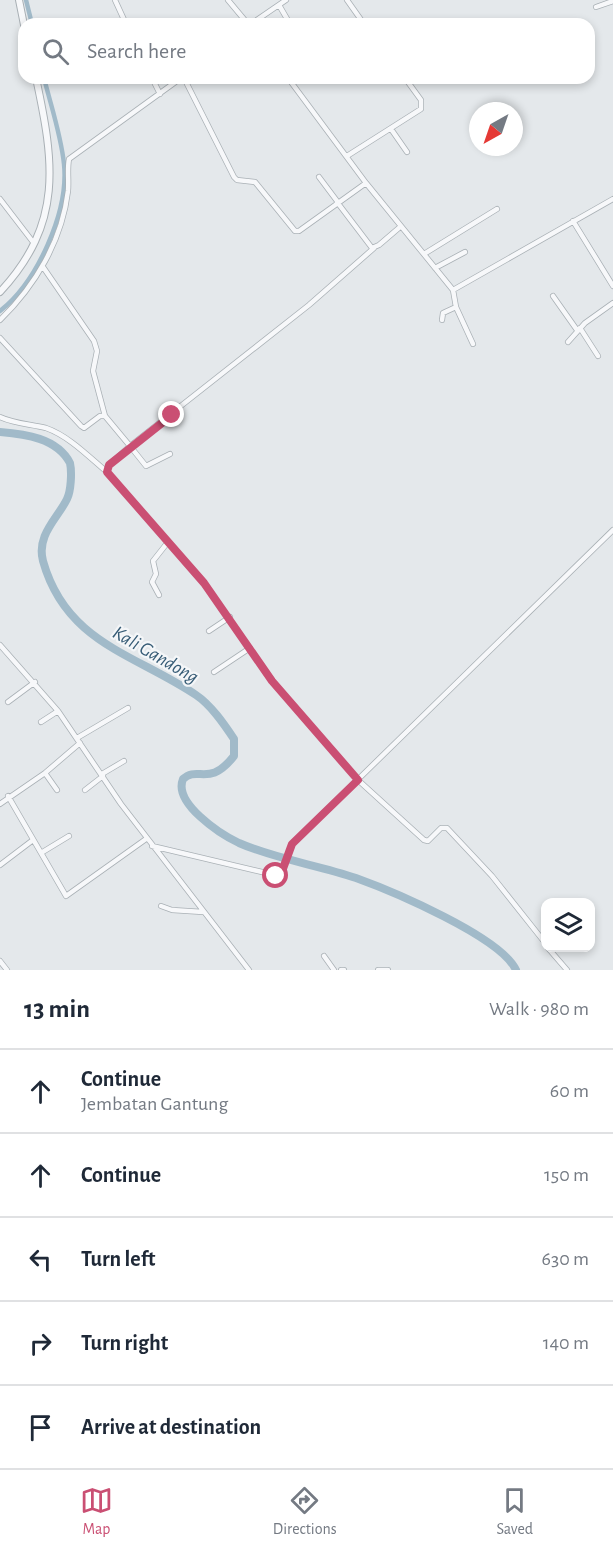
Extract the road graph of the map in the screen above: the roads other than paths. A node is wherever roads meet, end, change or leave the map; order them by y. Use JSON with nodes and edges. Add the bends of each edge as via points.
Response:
{"nodes":[{"id":1,"x":19,"y":0,"type":"edge"},
{"id":2,"x":115,"y":0,"type":"edge"},
{"id":3,"x":228,"y":0,"type":"edge"},
{"id":4,"x":286,"y":0,"type":"edge"},
{"id":5,"x":347,"y":0,"type":"edge"},
{"id":6,"x":613,"y":1,"type":"edge"},
{"id":7,"x":279,"y":5,"type":"junction"},
{"id":8,"x":596,"y":7,"type":"dead end"},
{"id":9,"x":23,"y":18,"type":"edge"},
{"id":10,"x":123,"y":18,"type":"edge"},
{"id":11,"x":244,"y":18,"type":"edge"},
{"id":12,"x":258,"y":18,"type":"edge"},
{"id":13,"x":287,"y":18,"type":"edge"},
{"id":14,"x":360,"y":18,"type":"edge"},
{"id":15,"x":37,"y":84,"type":"edge"},
{"id":16,"x":155,"y":84,"type":"edge"},
{"id":17,"x":173,"y":84,"type":"edge"},
{"id":18,"x":185,"y":84,"type":"edge"},
{"id":19,"x":293,"y":84,"type":"edge"},
{"id":20,"x":409,"y":84,"type":"edge"},
{"id":21,"x":160,"y":93,"type":"junction"},
{"id":22,"x":391,"y":129,"type":"junction"},
{"id":23,"x":407,"y":152,"type":"dead end"},
{"id":24,"x":347,"y":156,"type":"junction"},
{"id":25,"x":318,"y":177,"type":"dead end"},
{"id":26,"x":366,"y":183,"type":"junction"},
{"id":27,"x":0,"y":199,"type":"edge"},
{"id":28,"x":613,"y":199,"type":"edge"},
{"id":29,"x":337,"y":201,"type":"junction"},
{"id":30,"x":497,"y":209,"type":"dead end"},
{"id":31,"x":573,"y":221,"type":"junction"},
{"id":32,"x":400,"y":227,"type":"junction"},
{"id":33,"x":33,"y":242,"type":"junction"},
{"id":34,"x":374,"y":248,"type":"junction"},
{"id":35,"x":465,"y":252,"type":"dead end"},
{"id":36,"x":424,"y":254,"type":"junction"},
{"id":37,"x":43,"y":267,"type":"junction"},
{"id":38,"x":435,"y":268,"type":"junction"},
{"id":39,"x":613,"y":286,"type":"edge"},
{"id":40,"x":453,"y":290,"type":"junction"},
{"id":41,"x":0,"y":292,"type":"edge"},
{"id":42,"x":553,"y":296,"type":"dead end"},
{"id":43,"x":613,"y":303,"type":"edge"},
{"id":44,"x":456,"y":307,"type":"junction"},
{"id":45,"x":0,"y":320,"type":"edge"},
{"id":46,"x":442,"y":320,"type":"dead end"},
{"id":47,"x":579,"y":329,"type":"junction"},
{"id":48,"x":0,"y":338,"type":"edge"},
{"id":49,"x":568,"y":342,"type":"dead end"},
{"id":50,"x":473,"y":344,"type":"dead end"},
{"id":51,"x":598,"y":356,"type":"dead end"},
{"id":52,"x":105,"y":416,"type":"junction"},
{"id":53,"x":0,"y":417,"type":"edge"},
{"id":54,"x":130,"y":446,"type":"junction"},
{"id":55,"x":170,"y":454,"type":"dead end"},
{"id":56,"x":107,"y":472,"type":"junction"},
{"id":57,"x":613,"y":530,"type":"edge"},
{"id":58,"x":168,"y":542,"type":"junction"},
{"id":59,"x":159,"y":595,"type":"dead end"},
{"id":60,"x":230,"y":617,"type":"junction"},
{"id":61,"x":209,"y":631,"type":"dead end"},
{"id":62,"x":0,"y":645,"type":"edge"},
{"id":63,"x":250,"y":648,"type":"junction"},
{"id":64,"x":214,"y":672,"type":"dead end"},
{"id":65,"x":35,"y":682,"type":"junction"},
{"id":66,"x":8,"y":702,"type":"dead end"},
{"id":67,"x":128,"y":708,"type":"dead end"},
{"id":68,"x":58,"y":711,"type":"junction"},
{"id":69,"x":40,"y":722,"type":"dead end"},
{"id":70,"x":79,"y":740,"type":"junction"},
{"id":71,"x":124,"y":761,"type":"dead end"},
{"id":72,"x":45,"y":773,"type":"junction"},
{"id":73,"x":102,"y":775,"type":"junction"},
{"id":74,"x":358,"y":780,"type":"junction"},
{"id":75,"x":57,"y":790,"type":"dead end"},
{"id":76,"x":85,"y":790,"type":"dead end"},
{"id":77,"x":8,"y":796,"type":"junction"},
{"id":78,"x":0,"y":804,"type":"edge"},
{"id":79,"x":69,"y":836,"type":"dead end"},
{"id":80,"x":146,"y":839,"type":"junction"},
{"id":81,"x":33,"y":840,"type":"junction"},
{"id":82,"x":152,"y":846,"type":"junction"},
{"id":83,"x":41,"y":854,"type":"junction"},
{"id":84,"x":0,"y":865,"type":"edge"},
{"id":85,"x":162,"y":906,"type":"dead end"},
{"id":86,"x":202,"y":912,"type":"junction"},
{"id":87,"x":541,"y":938,"type":"edge"},
{"id":88,"x":551,"y":952,"type":"edge"},
{"id":89,"x":324,"y":956,"type":"dead end"},
{"id":90,"x":0,"y":961,"type":"edge"},
{"id":91,"x":8,"y":970,"type":"edge"},
{"id":92,"x":249,"y":970,"type":"edge"},
{"id":93,"x":333,"y":970,"type":"edge"},
{"id":94,"x":378,"y":970,"type":"edge"},
{"id":95,"x":388,"y":970,"type":"edge"},
{"id":96,"x":567,"y":970,"type":"edge"}],
"edges":[{"from":1,"to":9,"type":"street"},
{"from":2,"to":10,"type":"street"},
{"from":3,"to":11,"type":"street"},
{"from":4,"to":7,"type":"street"},
{"from":5,"to":14,"type":"street"},
{"from":6,"to":8,"type":"street"},
{"from":7,"to":12,"type":"street"},
{"from":7,"to":13,"type":"street"},
{"from":15,"to":33,"type":"street","via":[[51,171],[47,206]]},
{"from":16,"to":21,"type":"street"},
{"from":17,"to":21,"type":"street"},
{"from":18,"to":29,"type":"street","via":[[234,177],[255,182],[293,229],[299,231]]},
{"from":19,"to":24,"type":"street"},
{"from":20,"to":22,"type":"street","via":[[422,105]]},
{"from":21,"to":37,"type":"street","via":[[69,159],[62,220]]},
{"from":22,"to":23,"type":"street"},
{"from":22,"to":24,"type":"street"},
{"from":24,"to":26,"type":"street"},
{"from":25,"to":29,"type":"street"},
{"from":26,"to":29,"type":"street"},
{"from":26,"to":32,"type":"street"},
{"from":27,"to":33,"type":"street"},
{"from":28,"to":31,"type":"street"},
{"from":29,"to":34,"type":"street"},
{"from":30,"to":36,"type":"street"},
{"from":31,"to":39,"type":"street"},
{"from":31,"to":40,"type":"street"},
{"from":32,"to":34,"type":"street"},
{"from":32,"to":36,"type":"street"},
{"from":33,"to":41,"type":"street"},
{"from":34,"to":54,"type":"street","via":[[309,305]]},
{"from":35,"to":38,"type":"street"},
{"from":36,"to":38,"type":"street"},
{"from":37,"to":45,"type":"street"},
{"from":37,"to":52,"type":"street","via":[[96,346],[93,371]]},
{"from":38,"to":40,"type":"street"},
{"from":40,"to":44,"type":"street"},
{"from":42,"to":47,"type":"street"},
{"from":43,"to":47,"type":"street"},
{"from":44,"to":46,"type":"street","via":[[443,313]]},
{"from":44,"to":50,"type":"street"},
{"from":47,"to":49,"type":"street"},
{"from":47,"to":51,"type":"street"},
{"from":48,"to":52,"type":"street","via":[[81,426]]},
{"from":52,"to":54,"type":"street"},
{"from":53,"to":56,"type":"street","via":[[59,435]]},
{"from":54,"to":55,"type":"street","via":[[146,466]]},
{"from":54,"to":56,"type":"street","via":[[109,465]]},
{"from":56,"to":58,"type":"street"},
{"from":57,"to":74,"type":"street"},
{"from":58,"to":59,"type":"street","via":[[153,561],[156,574],[152,582]]},
{"from":58,"to":60,"type":"street"},
{"from":60,"to":61,"type":"street"},
{"from":60,"to":63,"type":"street"},
{"from":62,"to":65,"type":"street"},
{"from":63,"to":64,"type":"street"},
{"from":63,"to":74,"type":"street","via":[[272,681]]},
{"from":65,"to":66,"type":"street"},
{"from":65,"to":68,"type":"street"},
{"from":67,"to":70,"type":"street"},
{"from":68,"to":69,"type":"street"},
{"from":68,"to":70,"type":"street"},
{"from":70,"to":72,"type":"street"},
{"from":70,"to":73,"type":"street"},
{"from":71,"to":73,"type":"street"},
{"from":72,"to":75,"type":"street"},
{"from":72,"to":77,"type":"street"},
{"from":73,"to":76,"type":"street"},
{"from":73,"to":80,"type":"street"},
{"from":74,"to":82,"type":"street","via":[[292,844],[277,876]]},
{"from":74,"to":87,"type":"street","via":[[424,840],[447,828]]},
{"from":77,"to":78,"type":"street"},
{"from":77,"to":81,"type":"street"},
{"from":79,"to":83,"type":"street"},
{"from":80,"to":82,"type":"street"},
{"from":80,"to":83,"type":"street","via":[[66,896]]},
{"from":81,"to":83,"type":"street"},
{"from":81,"to":84,"type":"street"},
{"from":82,"to":86,"type":"street"},
{"from":85,"to":86,"type":"street"},
{"from":86,"to":92,"type":"street"},
{"from":88,"to":96,"type":"street"},
{"from":89,"to":93,"type":"street"},
{"from":90,"to":91,"type":"street"},
{"from":94,"to":95,"type":"street"}]}
